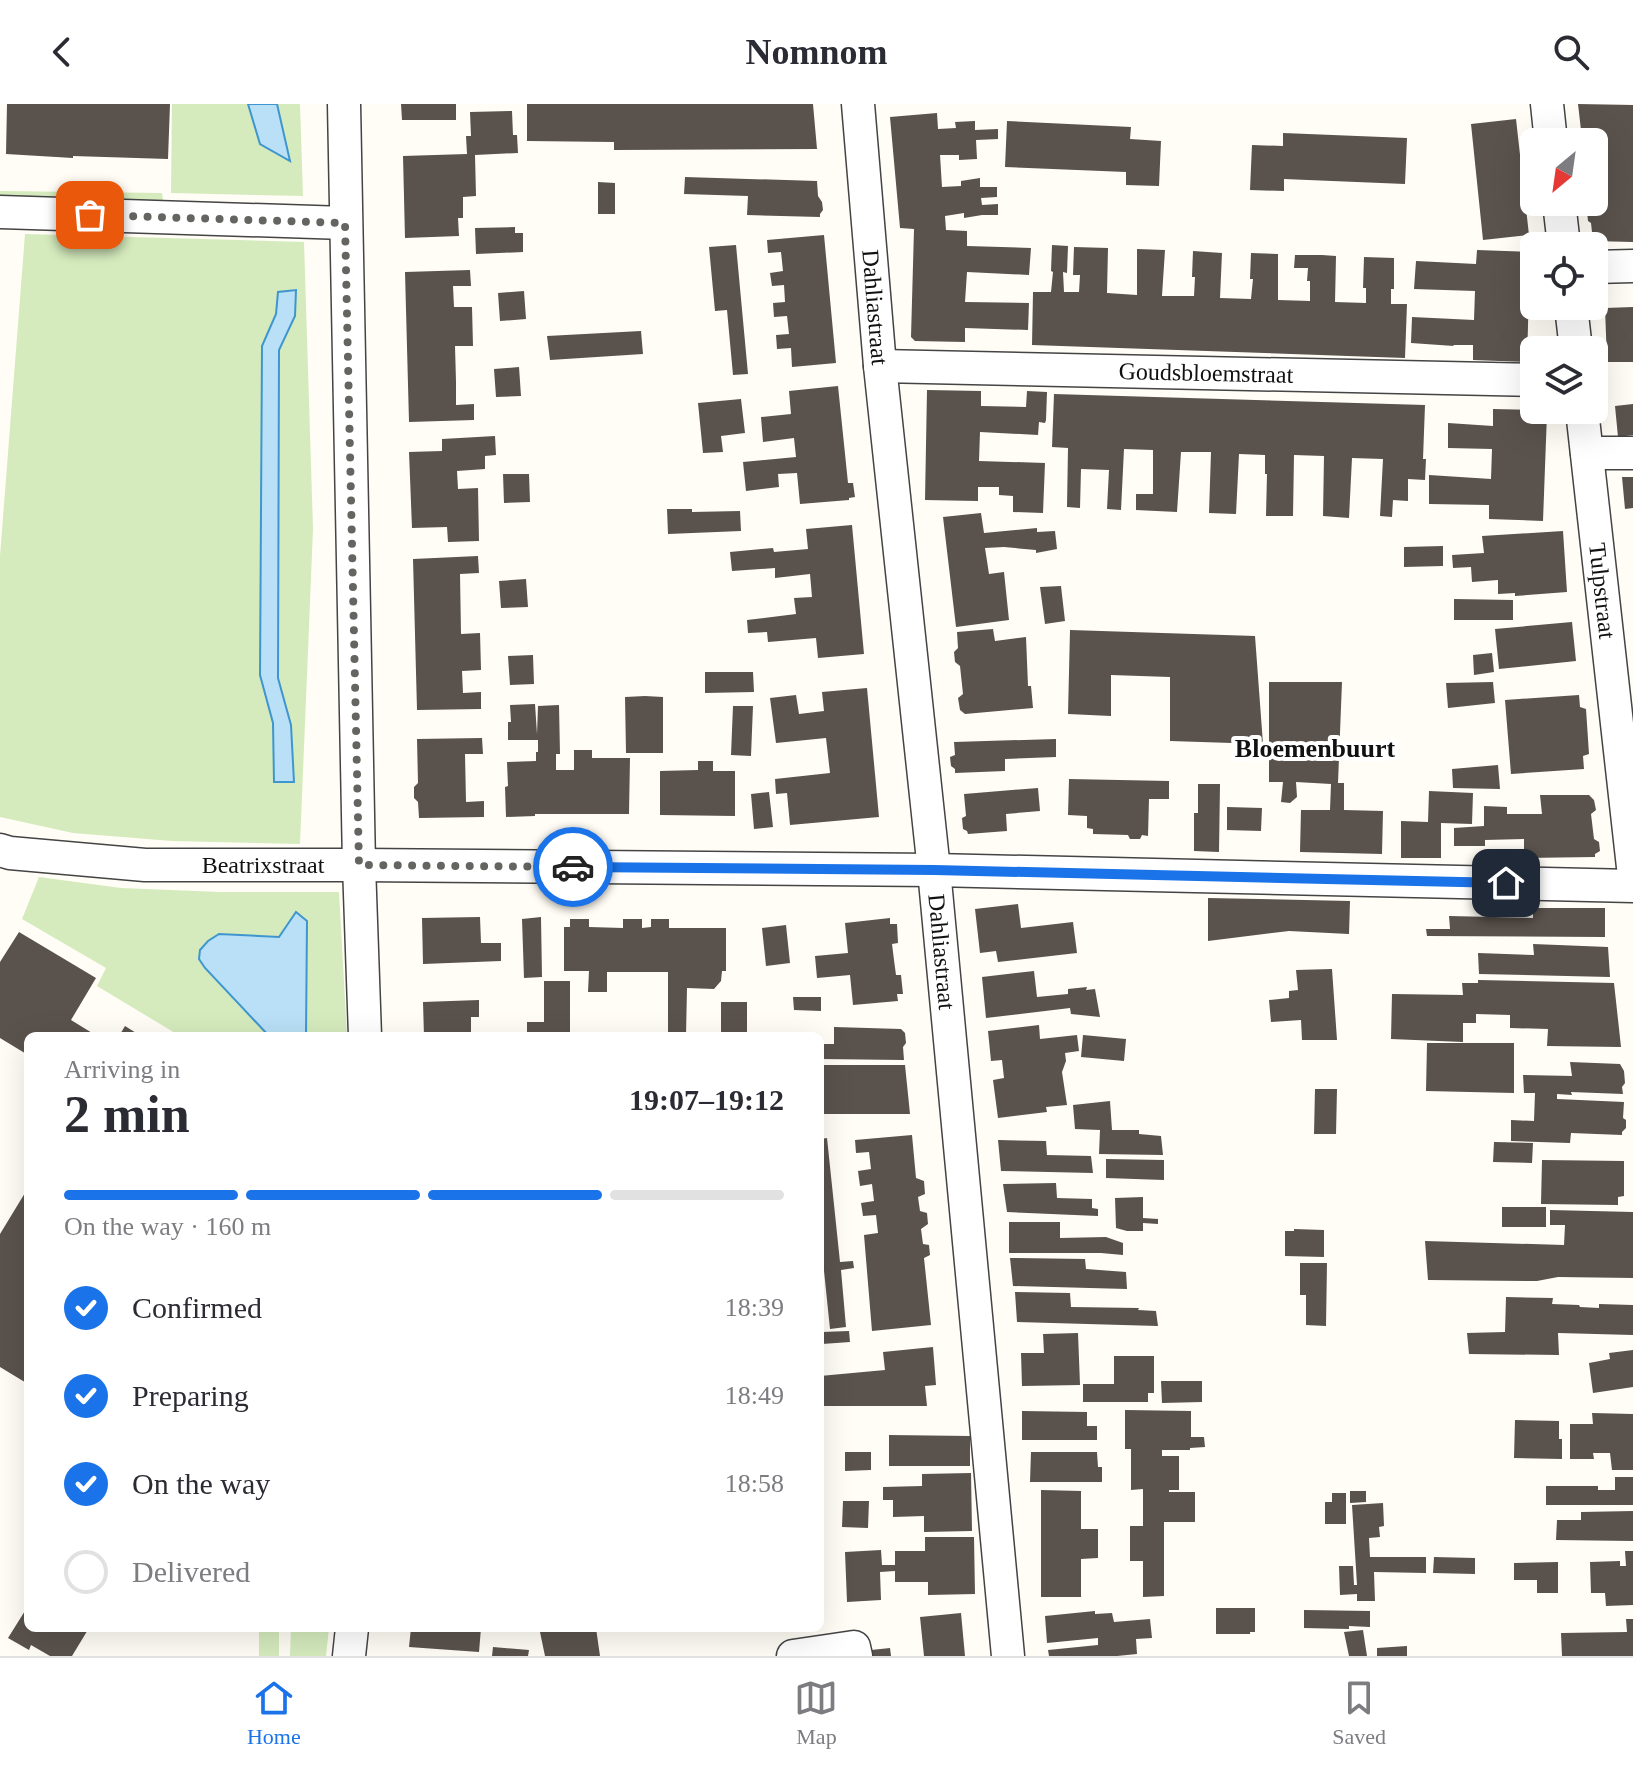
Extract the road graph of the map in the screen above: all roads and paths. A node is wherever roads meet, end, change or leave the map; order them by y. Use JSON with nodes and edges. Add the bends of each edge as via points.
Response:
{"nodes":[{"id":1,"x":344,"y":104,"type":"edge"},
{"id":2,"x":858,"y":104,"type":"edge"},
{"id":3,"x":1547,"y":104,"type":"edge"},
{"id":4,"x":1550,"y":128,"type":"edge"},
{"id":5,"x":0,"y":212,"type":"edge"},
{"id":6,"x":345,"y":223,"type":"junction"},
{"id":7,"x":1633,"y":266,"type":"edge"},
{"id":8,"x":1608,"y":267,"type":"edge"},
{"id":9,"x":880,"y":366,"type":"junction"},
{"id":10,"x":1520,"y":380,"type":"edge"},
{"id":11,"x":1584,"y":424,"type":"edge"},
{"id":12,"x":1587,"y":453,"type":"junction"},
{"id":13,"x":1633,"y":453,"type":"edge"},
{"id":14,"x":1630,"y":811,"type":"edge"},
{"id":15,"x":0,"y":850,"type":"edge"},
{"id":16,"x":359,"y":865,"type":"junction"},
{"id":17,"x":1633,"y":867,"type":"edge"},
{"id":18,"x":934,"y":870,"type":"junction"},
{"id":19,"x":1633,"y":886,"type":"edge"},
{"id":20,"x":365,"y":1032,"type":"edge"},
{"id":21,"x":352,"y":1632,"type":"edge"},
{"id":22,"x":349,"y":1656,"type":"edge"},
{"id":23,"x":793,"y":1656,"type":"edge"},
{"id":24,"x":856,"y":1656,"type":"edge"},
{"id":25,"x":1008,"y":1656,"type":"edge"}],
"edges":[{"from":1,"to":6,"type":"street"},
{"from":2,"to":9,"type":"street","name":"Dahliastraat"},
{"from":3,"to":4,"type":"street"},
{"from":5,"to":6,"type":"street"},
{"from":6,"to":16,"type":"street"},
{"from":7,"to":8,"type":"street"},
{"from":9,"to":10,"type":"street","name":"Goudsbloemstraat"},
{"from":9,"to":18,"type":"street","name":"Dahliastraat"},
{"from":11,"to":12,"type":"street","name":"Tulpstraat"},
{"from":12,"to":13,"type":"street"},
{"from":12,"to":14,"type":"street","name":"Tulpstraat"},
{"from":14,"to":17,"type":"street","name":"Tulpstraat"},
{"from":15,"to":16,"type":"street","name":"Beatrixstraat","via":[[145,865]]},
{"from":16,"to":18,"type":"street","name":"Beatrixstraat"},
{"from":16,"to":20,"type":"street"},
{"from":18,"to":19,"type":"street","name":"Beatrixstraat"},
{"from":18,"to":25,"type":"street","name":"Dahliastraat"},
{"from":21,"to":22,"type":"street"},
{"from":23,"to":24,"type":"street","via":[[854,1647]]}]}
